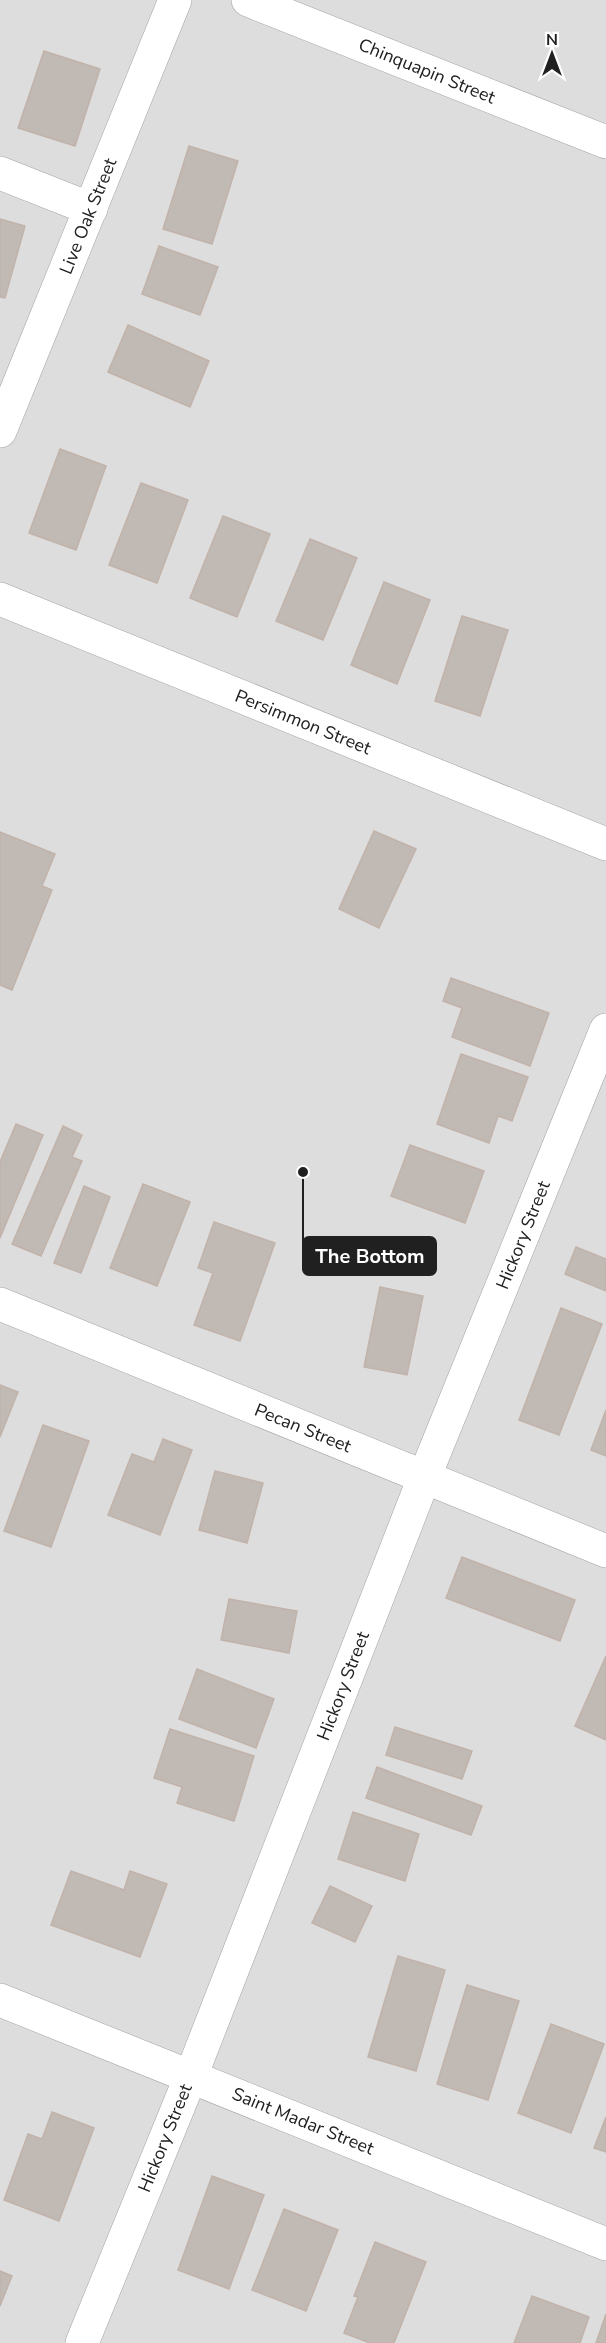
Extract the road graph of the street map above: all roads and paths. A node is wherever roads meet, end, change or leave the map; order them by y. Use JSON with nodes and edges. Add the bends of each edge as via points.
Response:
{"nodes":[{"id":1,"x":175,"y":0,"type":"edge"},
{"id":2,"x":248,"y":0,"type":"edge"},
{"id":3,"x":606,"y":142,"type":"edge"},
{"id":4,"x":0,"y":172,"type":"edge"},
{"id":5,"x":90,"y":209,"type":"junction"},
{"id":6,"x":0,"y":432,"type":"edge"},
{"id":7,"x":0,"y":599,"type":"edge"},
{"id":8,"x":606,"y":844,"type":"edge"},
{"id":9,"x":606,"y":1030,"type":"edge"},
{"id":10,"x":0,"y":1304,"type":"edge"},
{"id":11,"x":424,"y":1478,"type":"junction"},
{"id":12,"x":606,"y":1551,"type":"edge"},
{"id":13,"x":0,"y":2000,"type":"edge"},
{"id":14,"x":191,"y":2076,"type":"junction"},
{"id":15,"x":606,"y":2244,"type":"edge"},
{"id":16,"x":82,"y":2343,"type":"edge"}],
"edges":[{"from":1,"to":5,"type":"street","name":"Live Oak Street"},
{"from":2,"to":3,"type":"street","name":"Chinquapin Street"},
{"from":4,"to":5,"type":"street"},
{"from":5,"to":6,"type":"street","name":"Live Oak Street"},
{"from":7,"to":8,"type":"street","name":"Persimmon Street"},
{"from":9,"to":11,"type":"street","name":"Hickory Street"},
{"from":10,"to":11,"type":"street","name":"Pecan Street"},
{"from":11,"to":12,"type":"street","name":"Pecan Street"},
{"from":11,"to":14,"type":"street","name":"Hickory Street"},
{"from":13,"to":14,"type":"street","name":"Saint Madar Street"},
{"from":14,"to":15,"type":"street","name":"Saint Madar Street"},
{"from":14,"to":16,"type":"street","name":"Hickory Street"}]}
